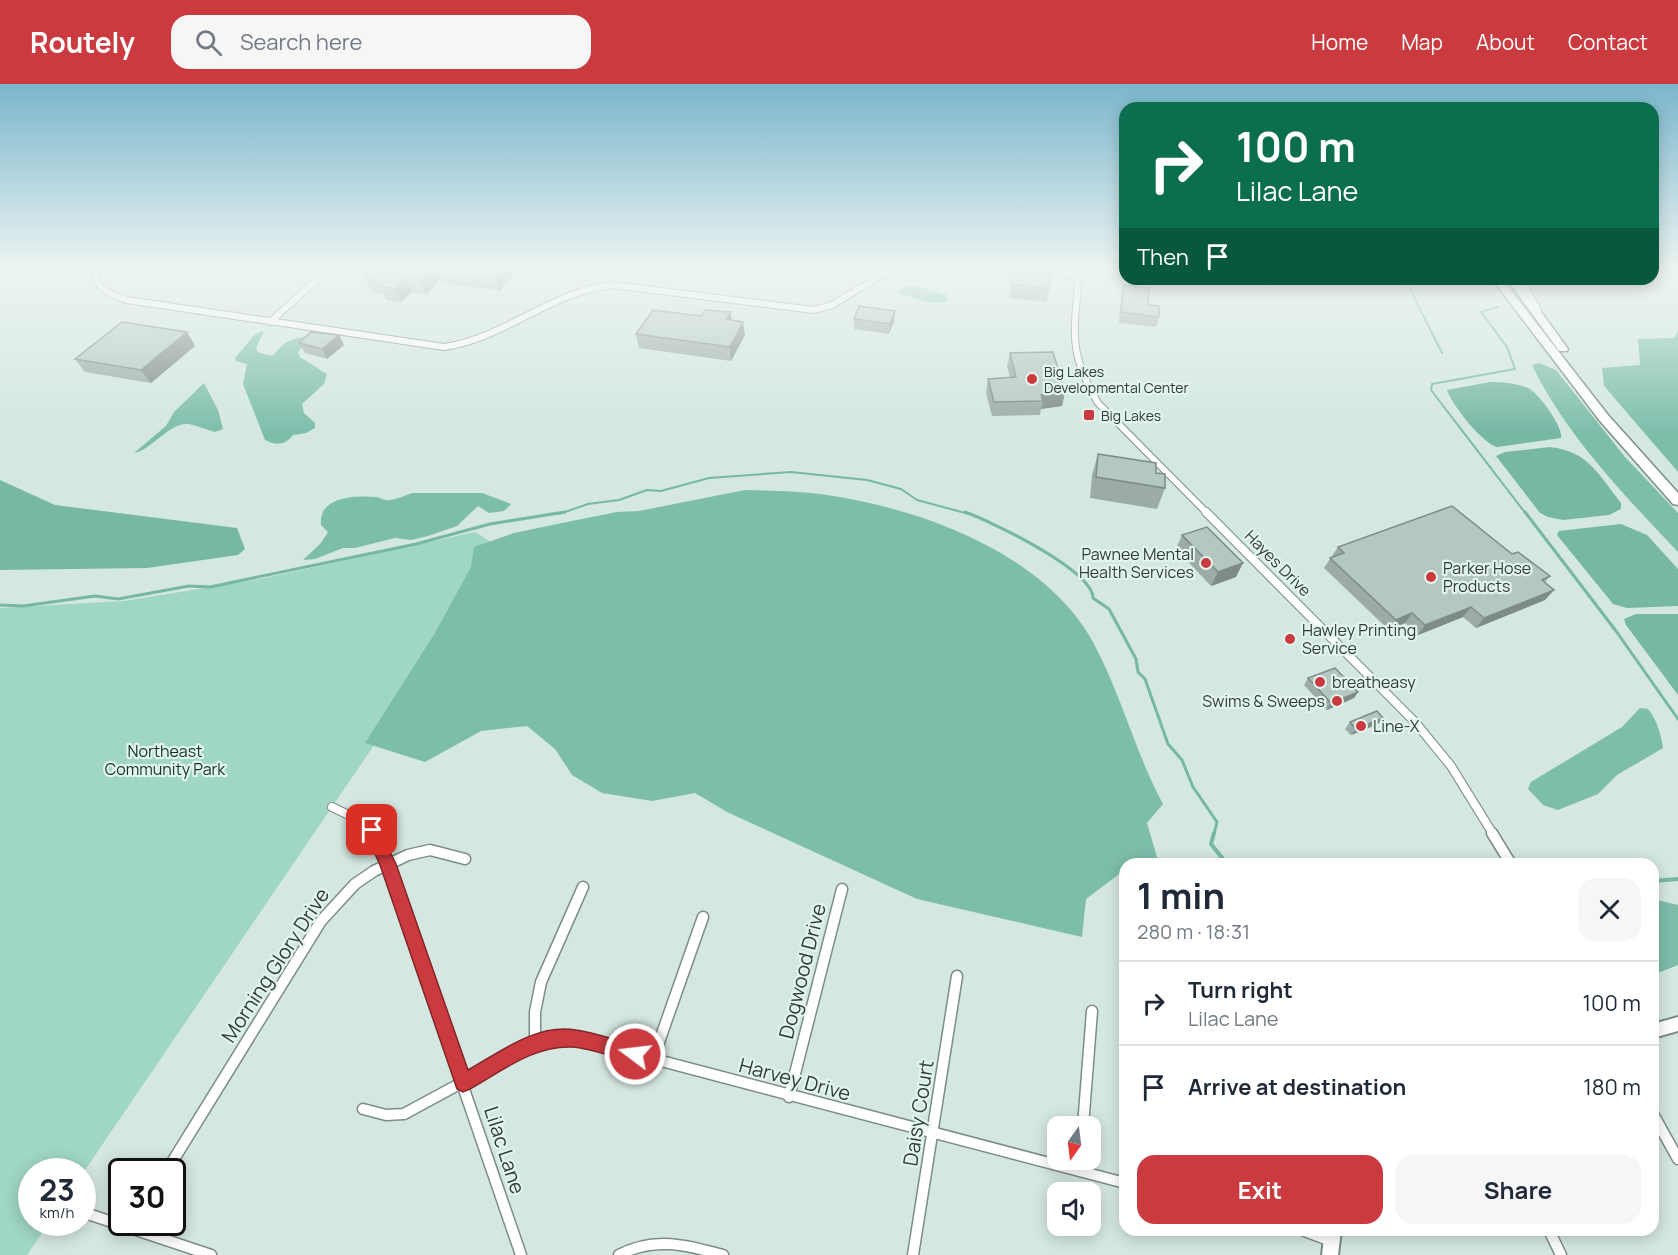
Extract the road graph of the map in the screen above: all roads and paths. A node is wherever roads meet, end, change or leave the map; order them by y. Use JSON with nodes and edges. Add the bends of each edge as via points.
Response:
{"nodes":[{"id":1,"x":281,"y":324,"type":"edge"},
{"id":2,"x":512,"y":324,"type":"edge"},
{"id":3,"x":1073,"y":324,"type":"edge"},
{"id":4,"x":1531,"y":324,"type":"edge"},
{"id":5,"x":1545,"y":324,"type":"edge"},
{"id":6,"x":1678,"y":488,"type":"edge"},
{"id":7,"x":1678,"y":501,"type":"edge"},
{"id":8,"x":332,"y":807,"type":"dead end"},
{"id":9,"x":1507,"y":858,"type":"edge"},
{"id":10,"x":465,"y":859,"type":"dead end"},
{"id":11,"x":388,"y":864,"type":"junction"},
{"id":12,"x":583,"y":887,"type":"dead end"},
{"id":13,"x":842,"y":889,"type":"dead end"},
{"id":14,"x":703,"y":917,"type":"dead end"},
{"id":15,"x":957,"y":976,"type":"dead end"},
{"id":16,"x":1092,"y":1011,"type":"dead end"},
{"id":17,"x":1678,"y":1024,"type":"edge"},
{"id":18,"x":1659,"y":1029,"type":"edge"},
{"id":19,"x":534,"y":1043,"type":"junction"},
{"id":20,"x":653,"y":1059,"type":"junction"},
{"id":21,"x":463,"y":1083,"type":"junction"},
{"id":22,"x":789,"y":1097,"type":"junction"},
{"id":23,"x":363,"y":1108,"type":"dead end"},
{"id":24,"x":1084,"y":1116,"type":"edge"},
{"id":25,"x":1659,"y":1125,"type":"edge"},
{"id":26,"x":933,"y":1134,"type":"junction"},
{"id":27,"x":175,"y":1158,"type":"edge"},
{"id":28,"x":1047,"y":1158,"type":"edge"},
{"id":29,"x":1678,"y":1159,"type":"edge"},
{"id":30,"x":1092,"y":1170,"type":"edge"},
{"id":31,"x":1119,"y":1181,"type":"edge"},
{"id":32,"x":162,"y":1236,"type":"edge"},
{"id":33,"x":1316,"y":1236,"type":"edge"},
{"id":34,"x":1552,"y":1236,"type":"edge"},
{"id":35,"x":1331,"y":1242,"type":"edge"},
{"id":36,"x":211,"y":1255,"type":"edge"},
{"id":37,"x":521,"y":1255,"type":"edge"},
{"id":38,"x":618,"y":1255,"type":"edge"},
{"id":39,"x":723,"y":1255,"type":"edge"},
{"id":40,"x":913,"y":1255,"type":"edge"},
{"id":41,"x":1561,"y":1255,"type":"edge"}],
"edges":[{"from":1,"to":2,"type":"street","via":[[456,347]]},
{"from":3,"to":9,"type":"street","name":"Hayes Drive","via":[[1074,356],[1082,380],[1098,404],[1415,722],[1451,766]]},
{"from":4,"to":7,"type":"highway","via":[[1604,418]]},
{"from":5,"to":6,"type":"highway","via":[[1604,406]]},
{"from":8,"to":11,"type":"street","name":"Lilac Lane","via":[[354,816],[372,830]]},
{"from":10,"to":11,"type":"street","name":"Morning Glory Drive","via":[[426,850]]},
{"from":11,"to":21,"type":"street","name":"Lilac Lane"},
{"from":11,"to":27,"type":"street","name":"Morning Glory Drive","via":[[352,884],[321,921]]},
{"from":12,"to":19,"type":"street","via":[[541,982]]},
{"from":13,"to":22,"type":"street","name":"Dogwood Drive"},
{"from":14,"to":20,"type":"street"},
{"from":15,"to":26,"type":"street","name":"Daisy Court"},
{"from":16,"to":24,"type":"street"},
{"from":17,"to":18,"type":"street"},
{"from":19,"to":20,"type":"street","name":"Harvey Drive","via":[[574,1038]]},
{"from":19,"to":21,"type":"street","name":"Harvey Drive"},
{"from":20,"to":22,"type":"street","name":"Harvey Drive"},
{"from":21,"to":23,"type":"street","name":"Harvey Drive","via":[[404,1114],[386,1115]]},
{"from":21,"to":37,"type":"street","name":"Lilac Lane"},
{"from":22,"to":26,"type":"street","name":"Harvey Drive"},
{"from":25,"to":29,"type":"street"},
{"from":26,"to":28,"type":"street","name":"Harvey Drive"},
{"from":26,"to":40,"type":"street","name":"Daisy Court"},
{"from":30,"to":31,"type":"street","name":"Harvey Drive"},
{"from":32,"to":36,"type":"street"},
{"from":33,"to":35,"type":"street"},
{"from":34,"to":41,"type":"street"},
{"from":38,"to":39,"type":"street","via":[[631,1247],[659,1241]]}]}
